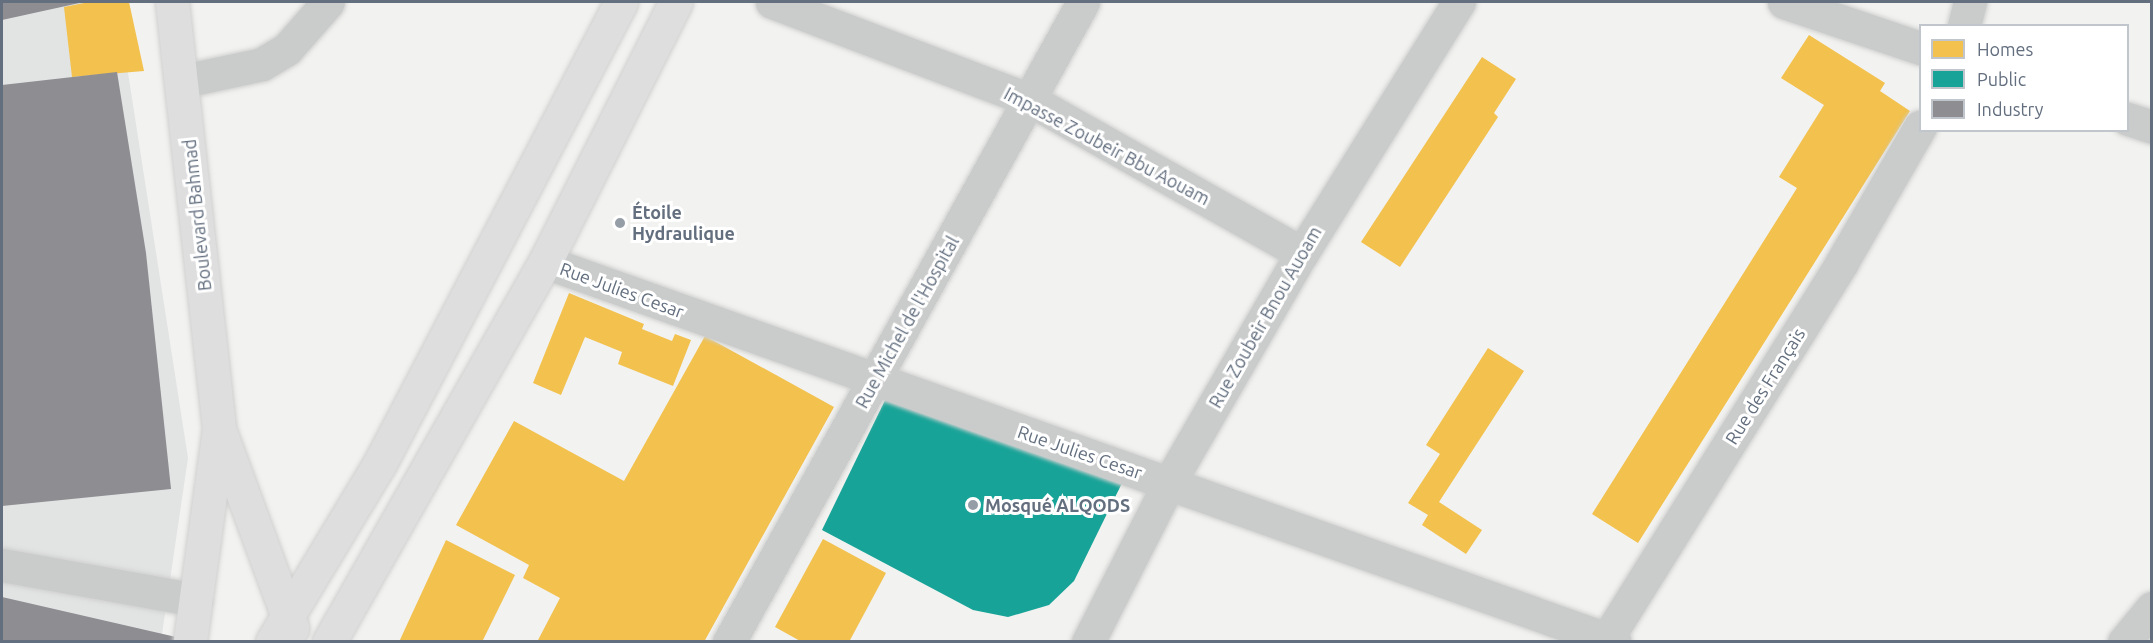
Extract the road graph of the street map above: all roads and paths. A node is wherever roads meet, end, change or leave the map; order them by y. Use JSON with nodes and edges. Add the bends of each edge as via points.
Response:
{"nodes":[{"id":1,"x":172,"y":2,"type":"edge"},
{"id":2,"x":328,"y":2,"type":"edge"},
{"id":3,"x":621,"y":2,"type":"edge"},
{"id":4,"x":676,"y":2,"type":"edge"},
{"id":5,"x":772,"y":2,"type":"edge"},
{"id":6,"x":1083,"y":2,"type":"edge"},
{"id":7,"x":1459,"y":2,"type":"edge"},
{"id":8,"x":1784,"y":2,"type":"edge"},
{"id":9,"x":1970,"y":2,"type":"edge"},
{"id":10,"x":1964,"y":24,"type":"edge"},
{"id":11,"x":1919,"y":48,"type":"edge"},
{"id":12,"x":183,"y":81,"type":"junction"},
{"id":13,"x":1030,"y":100,"type":"junction"},
{"id":14,"x":2129,"y":120,"type":"edge"},
{"id":15,"x":2151,"y":127,"type":"edge"},
{"id":16,"x":1919,"y":129,"type":"edge"},
{"id":17,"x":1302,"y":253,"type":"junction"},
{"id":18,"x":544,"y":262,"type":"junction"},
{"id":19,"x":875,"y":380,"type":"junction"},
{"id":20,"x":219,"y":429,"type":"junction"},
{"id":21,"x":1169,"y":483,"type":"junction"},
{"id":22,"x":2,"y":565,"type":"edge"},
{"id":23,"x":196,"y":600,"type":"junction"},
{"id":24,"x":2151,"y":608,"type":"edge"},
{"id":25,"x":292,"y":628,"type":"edge"},
{"id":26,"x":1609,"y":641,"type":"edge"},
{"id":27,"x":190,"y":642,"type":"edge"},
{"id":28,"x":272,"y":642,"type":"edge"},
{"id":29,"x":329,"y":642,"type":"edge"},
{"id":30,"x":729,"y":642,"type":"edge"},
{"id":31,"x":1088,"y":642,"type":"edge"},
{"id":32,"x":2124,"y":642,"type":"edge"}],
"edges":[{"from":1,"to":12,"type":"main road","name":"Boulevard Bahmad"},
{"from":2,"to":12,"type":"street","via":[[287,49],[262,64]]},
{"from":3,"to":25,"type":"main road"},
{"from":4,"to":18,"type":"main road"},
{"from":5,"to":13,"type":"street","name":"Impasse Zoubeir Bbu Aouam"},
{"from":6,"to":13,"type":"street","name":"Rue Michel de l'Hospital"},
{"from":7,"to":17,"type":"street","name":"Rue Zoubeir Bnou Auoam"},
{"from":8,"to":11,"type":"street"},
{"from":9,"to":10,"type":"street"},
{"from":12,"to":20,"type":"main road","name":"Boulevard Bahmad"},
{"from":13,"to":17,"type":"street","name":"Impasse Zoubeir Bbu Aouam"},
{"from":13,"to":19,"type":"street","name":"Rue Michel de l'Hospital"},
{"from":14,"to":15,"type":"street"},
{"from":16,"to":26,"type":"street","name":"Rue des Français","via":[[1842,262]]},
{"from":17,"to":21,"type":"street","name":"Rue Zoubeir Bnou Auoam"},
{"from":18,"to":19,"type":"street","name":"Rue Julies Cesar"},
{"from":18,"to":29,"type":"main road"},
{"from":19,"to":21,"type":"street","name":"Rue Julies Cesar"},
{"from":19,"to":30,"type":"street","name":"Rue Michel de l'Hospital"},
{"from":20,"to":23,"type":"main road","name":"Boulevard Bahmad"},
{"from":20,"to":25,"type":"main road","name":"Boulevard Bahmad"},
{"from":21,"to":26,"type":"street","name":"Rue Julies Cesar"},
{"from":21,"to":31,"type":"street","name":"Rue Zoubeir Bnou Auoam"},
{"from":22,"to":23,"type":"street"},
{"from":23,"to":27,"type":"main road","name":"Boulevard Bahmad"},
{"from":24,"to":32,"type":"street"},
{"from":25,"to":28,"type":"main road"}]}
